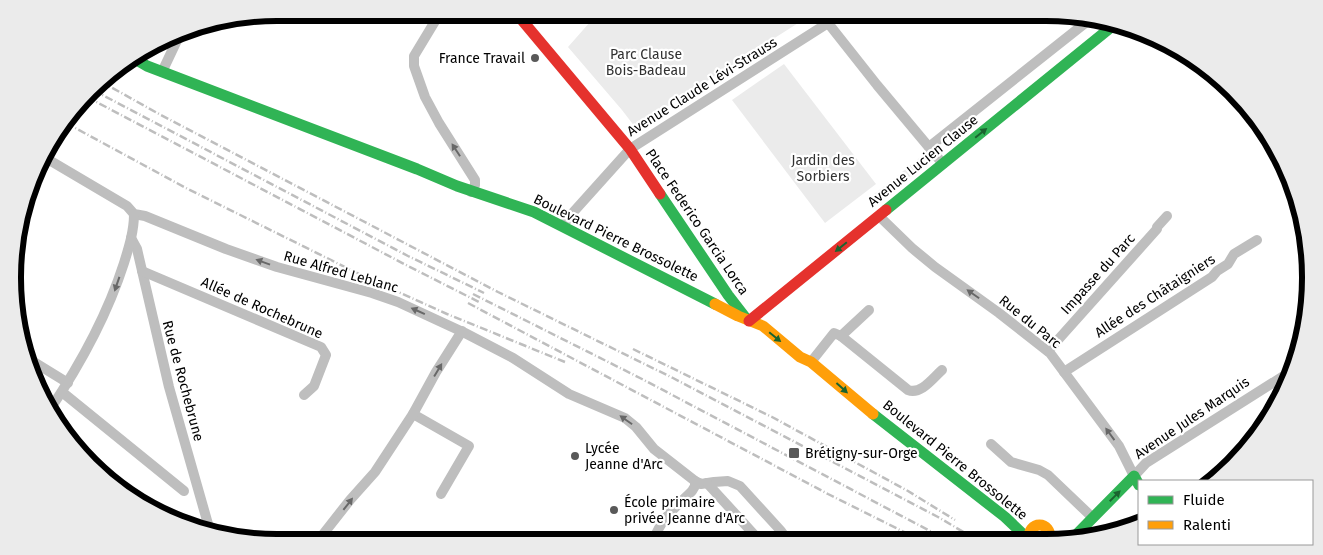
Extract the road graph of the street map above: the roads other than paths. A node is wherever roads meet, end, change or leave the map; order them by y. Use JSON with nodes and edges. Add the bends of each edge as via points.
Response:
{"nodes":[{"id":1,"x":435,"y":21,"type":"edge"},
{"id":2,"x":523,"y":21,"type":"edge"},
{"id":3,"x":830,"y":21,"type":"edge"},
{"id":4,"x":828,"y":24,"type":"junction"},
{"id":5,"x":1084,"y":24,"type":"edge"},
{"id":6,"x":1109,"y":29,"type":"edge"},
{"id":7,"x":176,"y":42,"type":"edge"},
{"id":8,"x":139,"y":62,"type":"edge"},
{"id":9,"x":162,"y":72,"type":"junction"},
{"id":10,"x":929,"y":147,"type":"junction"},
{"id":11,"x":630,"y":149,"type":"junction"},
{"id":12,"x":50,"y":160,"type":"edge"},
{"id":13,"x":943,"y":164,"type":"junction"},
{"id":14,"x":471,"y":192,"type":"junction"},
{"id":15,"x":134,"y":214,"type":"junction"},
{"id":16,"x":878,"y":216,"type":"junction"},
{"id":17,"x":1167,"y":216,"type":"dead end"},
{"id":18,"x":563,"y":226,"type":"junction"},
{"id":19,"x":131,"y":238,"type":"junction"},
{"id":20,"x":1257,"y":240,"type":"dead end"},
{"id":21,"x":142,"y":271,"type":"junction"},
{"id":22,"x":869,"y":310,"type":"dead end"},
{"id":23,"x":749,"y":321,"type":"junction"},
{"id":24,"x":462,"y":331,"type":"junction"},
{"id":25,"x":841,"y":336,"type":"junction"},
{"id":26,"x":1048,"y":351,"type":"junction"},
{"id":27,"x":811,"y":362,"type":"junction"},
{"id":28,"x":36,"y":363,"type":"edge"},
{"id":29,"x":942,"y":370,"type":"dead end"},
{"id":30,"x":1064,"y":372,"type":"junction"},
{"id":31,"x":1281,"y":378,"type":"edge"},
{"id":32,"x":68,"y":382,"type":"junction"},
{"id":33,"x":62,"y":392,"type":"junction"},
{"id":34,"x":304,"y":395,"type":"dead end"},
{"id":35,"x":54,"y":403,"type":"edge"},
{"id":36,"x":413,"y":414,"type":"junction"},
{"id":37,"x":991,"y":444,"type":"dead end"},
{"id":38,"x":1137,"y":480,"type":"edge"},
{"id":39,"x":695,"y":481,"type":"junction"},
{"id":40,"x":707,"y":483,"type":"junction"},
{"id":41,"x":184,"y":491,"type":"dead end"},
{"id":42,"x":442,"y":494,"type":"dead end"},
{"id":43,"x":1092,"y":518,"type":"junction"},
{"id":44,"x":208,"y":524,"type":"edge"},
{"id":45,"x":1079,"y":532,"type":"edge"},
{"id":46,"x":323,"y":534,"type":"edge"},
{"id":47,"x":657,"y":534,"type":"edge"},
{"id":48,"x":754,"y":534,"type":"edge"},
{"id":49,"x":783,"y":534,"type":"edge"},
{"id":50,"x":1022,"y":534,"type":"edge"},
{"id":51,"x":1029,"y":534,"type":"edge"},
{"id":52,"x":1051,"y":534,"type":"edge"}],
"edges":[{"from":14,"to":1,"type":"street","one_way":true,"via":[[475,180],[425,97],[414,66],[414,56]]},
{"from":2,"to":11,"type":"main road"},
{"from":3,"to":4,"type":"street","name":"Avenue Claude Lévi-Strauss"},
{"from":4,"to":10,"type":"street"},
{"from":4,"to":11,"type":"street","name":"Avenue Claude Lévi-Strauss"},
{"from":5,"to":10,"type":"street"},
{"from":13,"to":6,"type":"main road","name":"Avenue Lucien Clause","one_way":true},
{"from":7,"to":9,"type":"street"},
{"from":8,"to":9,"type":"main road","name":"Boulevard Pierre Brossolette"},
{"from":9,"to":14,"type":"main road","name":"Boulevard Pierre Brossolette"},
{"from":10,"to":13,"type":"street"},
{"from":11,"to":18,"type":"street","name":"Place Federico Garcia Lorca"},
{"from":11,"to":23,"type":"main road","name":"Place Federico Garcia Lorca"},
{"from":12,"to":15,"type":"street","name":"Rue Alfred Leblanc","via":[[127,206]]},
{"from":13,"to":16,"type":"main road","name":"Avenue Lucien Clause"},
{"from":14,"to":18,"type":"main road","name":"Boulevard Pierre Brossolette","via":[[534,212]]},
{"from":15,"to":19,"type":"street"},
{"from":24,"to":15,"type":"street","name":"Rue Alfred Leblanc","one_way":true,"via":[[398,302],[277,267]]},
{"from":16,"to":23,"type":"main road","name":"Avenue Lucien Clause","one_way":true},
{"from":26,"to":16,"type":"street","name":"Rue du Parc","one_way":true,"via":[[935,267]]},
{"from":17,"to":26,"type":"street","name":"Impasse du Parc"},
{"from":18,"to":23,"type":"main road","name":"Boulevard Pierre Brossolette"},
{"from":19,"to":21,"type":"street","name":"Rue de Rochebrune"},
{"from":19,"to":32,"type":"street","one_way":true,"via":[[111,301]]},
{"from":20,"to":30,"type":"street","name":"Allée des Châtaigniers","via":[[1234,254],[1228,264],[1212,277]]},
{"from":21,"to":34,"type":"street","name":"Allée de Rochebrune","via":[[321,347],[326,356],[314,386]]},
{"from":21,"to":44,"type":"street","name":"Rue de Rochebrune","via":[[169,387]]},
{"from":22,"to":25,"type":"street"},
{"from":23,"to":27,"type":"main road","name":"Boulevard Pierre Brossolette","one_way":true,"via":[[763,326],[800,357]]},
{"from":36,"to":24,"type":"street","one_way":true},
{"from":39,"to":24,"type":"street","name":"Rue Alfred Leblanc","one_way":true,"via":[[654,449],[625,418],[569,394],[513,358]]},
{"from":25,"to":27,"type":"street","via":[[832,335]]},
{"from":25,"to":29,"type":"street","via":[[912,392],[925,386]]},
{"from":26,"to":30,"type":"street","name":"Rue du Parc"},
{"from":27,"to":50,"type":"main road","name":"Boulevard Pierre Brossolette","one_way":true},
{"from":28,"to":32,"type":"street"},
{"from":38,"to":30,"type":"street","name":"Rue du Parc","one_way":true,"via":[[1119,446]]},
{"from":31,"to":38,"type":"street","name":"Avenue Jules Marquis","via":[[1146,463]]},
{"from":32,"to":33,"type":"street"},
{"from":33,"to":35,"type":"street"},
{"from":33,"to":41,"type":"street"},
{"from":36,"to":42,"type":"street","via":[[469,446]]},
{"from":46,"to":36,"type":"street","one_way":true,"via":[[375,472]]},
{"from":37,"to":43,"type":"street","via":[[1012,462],[1048,475]]},
{"from":43,"to":38,"type":"main road","name":"Avenue Jules Marquis","one_way":true},
{"from":39,"to":40,"type":"street"},
{"from":39,"to":47,"type":"street","via":[[692,491],[668,515]]},
{"from":40,"to":48,"type":"street"},
{"from":40,"to":49,"type":"street","via":[[728,481],[740,486]]},
{"from":43,"to":45,"type":"main road","name":"Avenue Jules Marquis"},
{"from":51,"to":52,"type":"main road","via":[[1040,524]]}]}
